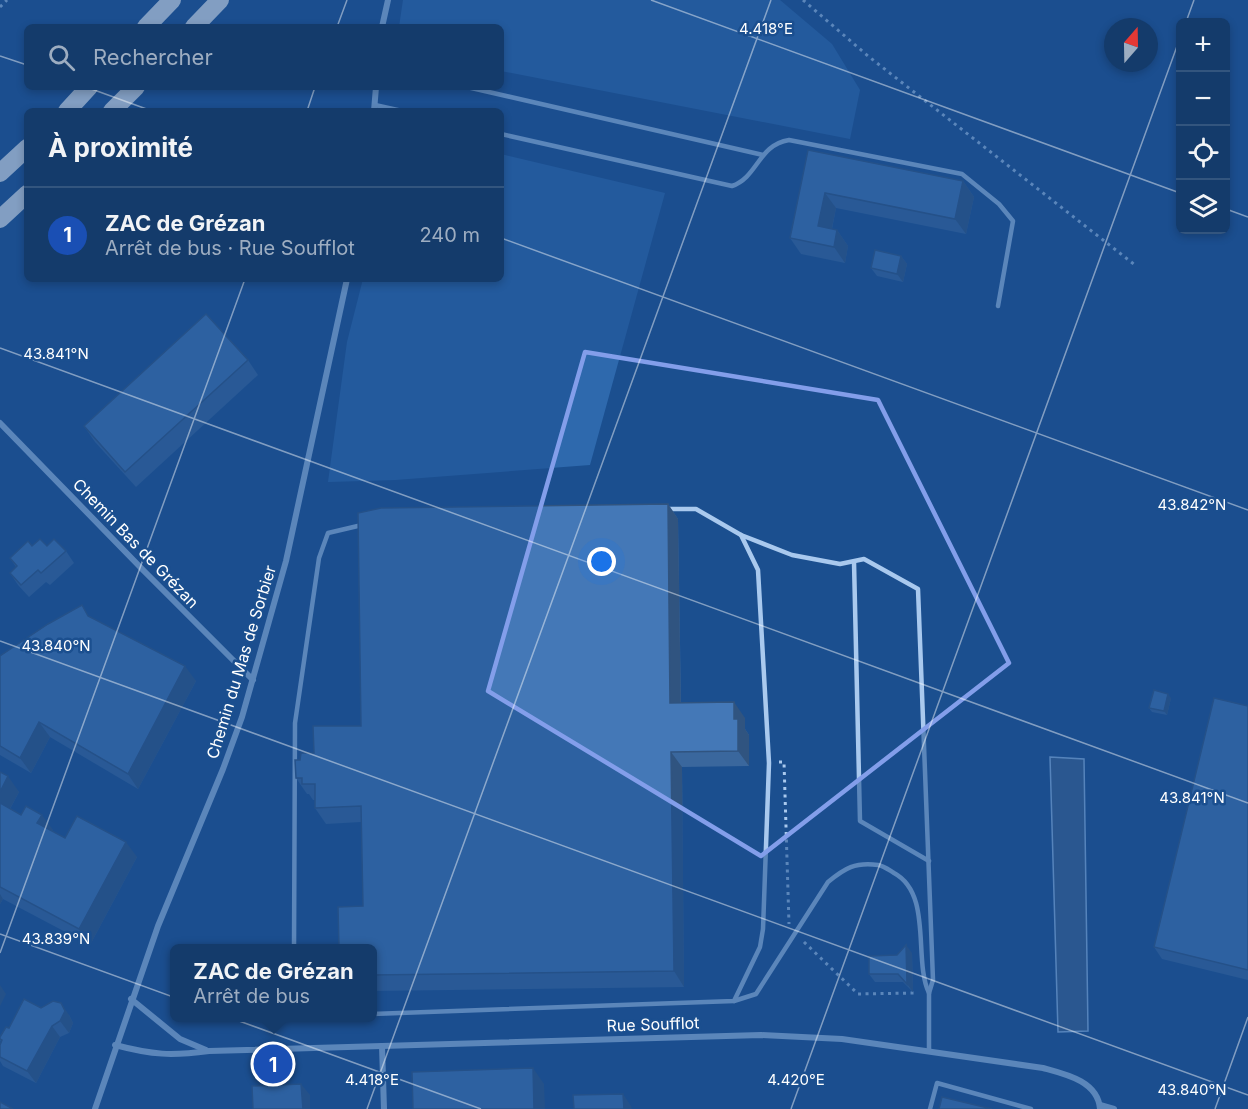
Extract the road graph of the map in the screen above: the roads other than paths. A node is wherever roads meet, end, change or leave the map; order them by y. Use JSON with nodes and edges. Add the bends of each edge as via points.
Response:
{"nodes":[{"id":1,"x":172,"y":0,"type":"edge"},
{"id":2,"x":220,"y":0,"type":"edge"},
{"id":3,"x":388,"y":0,"type":"edge"},
{"id":4,"x":149,"y":24,"type":"edge"},
{"id":5,"x":197,"y":24,"type":"edge"},
{"id":6,"x":383,"y":24,"type":"edge"},
{"id":7,"x":86,"y":90,"type":"edge"},
{"id":8,"x":133,"y":90,"type":"edge"},
{"id":9,"x":376,"y":90,"type":"edge"},
{"id":10,"x":480,"y":90,"type":"edge"},
{"id":11,"x":70,"y":108,"type":"edge"},
{"id":12,"x":115,"y":108,"type":"edge"},
{"id":13,"x":375,"y":108,"type":"edge"},
{"id":14,"x":504,"y":135,"type":"edge"},
{"id":15,"x":24,"y":151,"type":"edge"},
{"id":16,"x":763,"y":155,"type":"junction"},
{"id":17,"x":0,"y":173,"type":"edge"},
{"id":18,"x":24,"y":197,"type":"edge"},
{"id":19,"x":0,"y":219,"type":"edge"},
{"id":20,"x":346,"y":282,"type":"edge"},
{"id":21,"x":998,"y":306,"type":"dead end"},
{"id":22,"x":0,"y":423,"type":"edge"},
{"id":23,"x":661,"y":509,"type":"edge"},
{"id":24,"x":371,"y":523,"type":"edge"},
{"id":25,"x":741,"y":535,"type":"junction"},
{"id":26,"x":854,"y":562,"type":"junction"},
{"id":27,"x":253,"y":680,"type":"junction"},
{"id":28,"x":929,"y":861,"type":"junction"},
{"id":29,"x":294,"y":944,"type":"edge"},
{"id":30,"x":929,"y":993,"type":"junction"},
{"id":31,"x":131,"y":999,"type":"junction"},
{"id":32,"x":734,"y":1001,"type":"junction"},
{"id":33,"x":377,"y":1014,"type":"edge"},
{"id":34,"x":115,"y":1045,"type":"junction"},
{"id":35,"x":382,"y":1046,"type":"junction"},
{"id":36,"x":929,"y":1050,"type":"junction"},
{"id":37,"x":210,"y":1051,"type":"junction"},
{"id":38,"x":1100,"y":1107,"type":"edge"},
{"id":39,"x":95,"y":1109,"type":"edge"},
{"id":40,"x":384,"y":1109,"type":"edge"},
{"id":41,"x":930,"y":1109,"type":"edge"},
{"id":42,"x":1031,"y":1109,"type":"edge"},
{"id":43,"x":1114,"y":1109,"type":"edge"}],
"edges":[{"from":1,"to":4,"type":"highway"},
{"from":2,"to":5,"type":"highway"},
{"from":3,"to":6,"type":"street"},
{"from":7,"to":11,"type":"highway"},
{"from":8,"to":12,"type":"highway"},
{"from":9,"to":13,"type":"street"},
{"from":10,"to":16,"type":"lane"},
{"from":14,"to":16,"type":"lane","via":[[732,186],[740,184]]},
{"from":15,"to":17,"type":"highway"},
{"from":16,"to":21,"type":"lane","via":[[776,142],[789,140],[962,174],[999,204],[1013,221]]},
{"from":18,"to":19,"type":"highway"},
{"from":20,"to":27,"type":"street","name":"Chemin du Mas de Sorbier","via":[[286,561]]},
{"from":22,"to":27,"type":"street","name":"Chemin Bas de Grézan"},
{"from":23,"to":25,"type":"lane","via":[[696,509]]},
{"from":24,"to":29,"type":"lane","via":[[328,532],[319,558],[295,723]]},
{"from":25,"to":26,"type":"lane","via":[[792,555],[840,564]]},
{"from":25,"to":32,"type":"lane","via":[[758,570],[769,763],[763,929],[760,947]]},
{"from":26,"to":28,"type":"lane","via":[[860,821]]},
{"from":26,"to":28,"type":"lane","via":[[864,559],[918,589]]},
{"from":27,"to":31,"type":"street","name":"Chemin du Mas de Sorbier","via":[[223,769],[173,885]]},
{"from":28,"to":30,"type":"lane","via":[[933,980]]},
{"from":30,"to":32,"type":"lane","via":[[924,982],[921,930],[912,889],[881,866],[858,864],[828,882],[756,994]]},
{"from":30,"to":36,"type":"lane"},
{"from":31,"to":34,"type":"street","name":"Chemin du Mas de Sorbier"},
{"from":31,"to":37,"type":"street","name":"Rue Soufflot","via":[[180,1039]]},
{"from":32,"to":33,"type":"lane"},
{"from":34,"to":37,"type":"street","name":"Rue Soufflot","via":[[145,1053],[176,1055]]},
{"from":34,"to":39,"type":"street","name":"Chemin du Mas de Sorbier"},
{"from":35,"to":36,"type":"street","name":"Rue Soufflot","via":[[761,1035],[842,1039]]},
{"from":35,"to":37,"type":"street","name":"Rue Soufflot"},
{"from":35,"to":40,"type":"street"},
{"from":36,"to":38,"type":"street","name":"Rue Soufflot","via":[[1071,1076],[1091,1088]]},
{"from":38,"to":43,"type":"street"},
{"from":41,"to":42,"type":"lane","via":[[937,1083]]}]}
